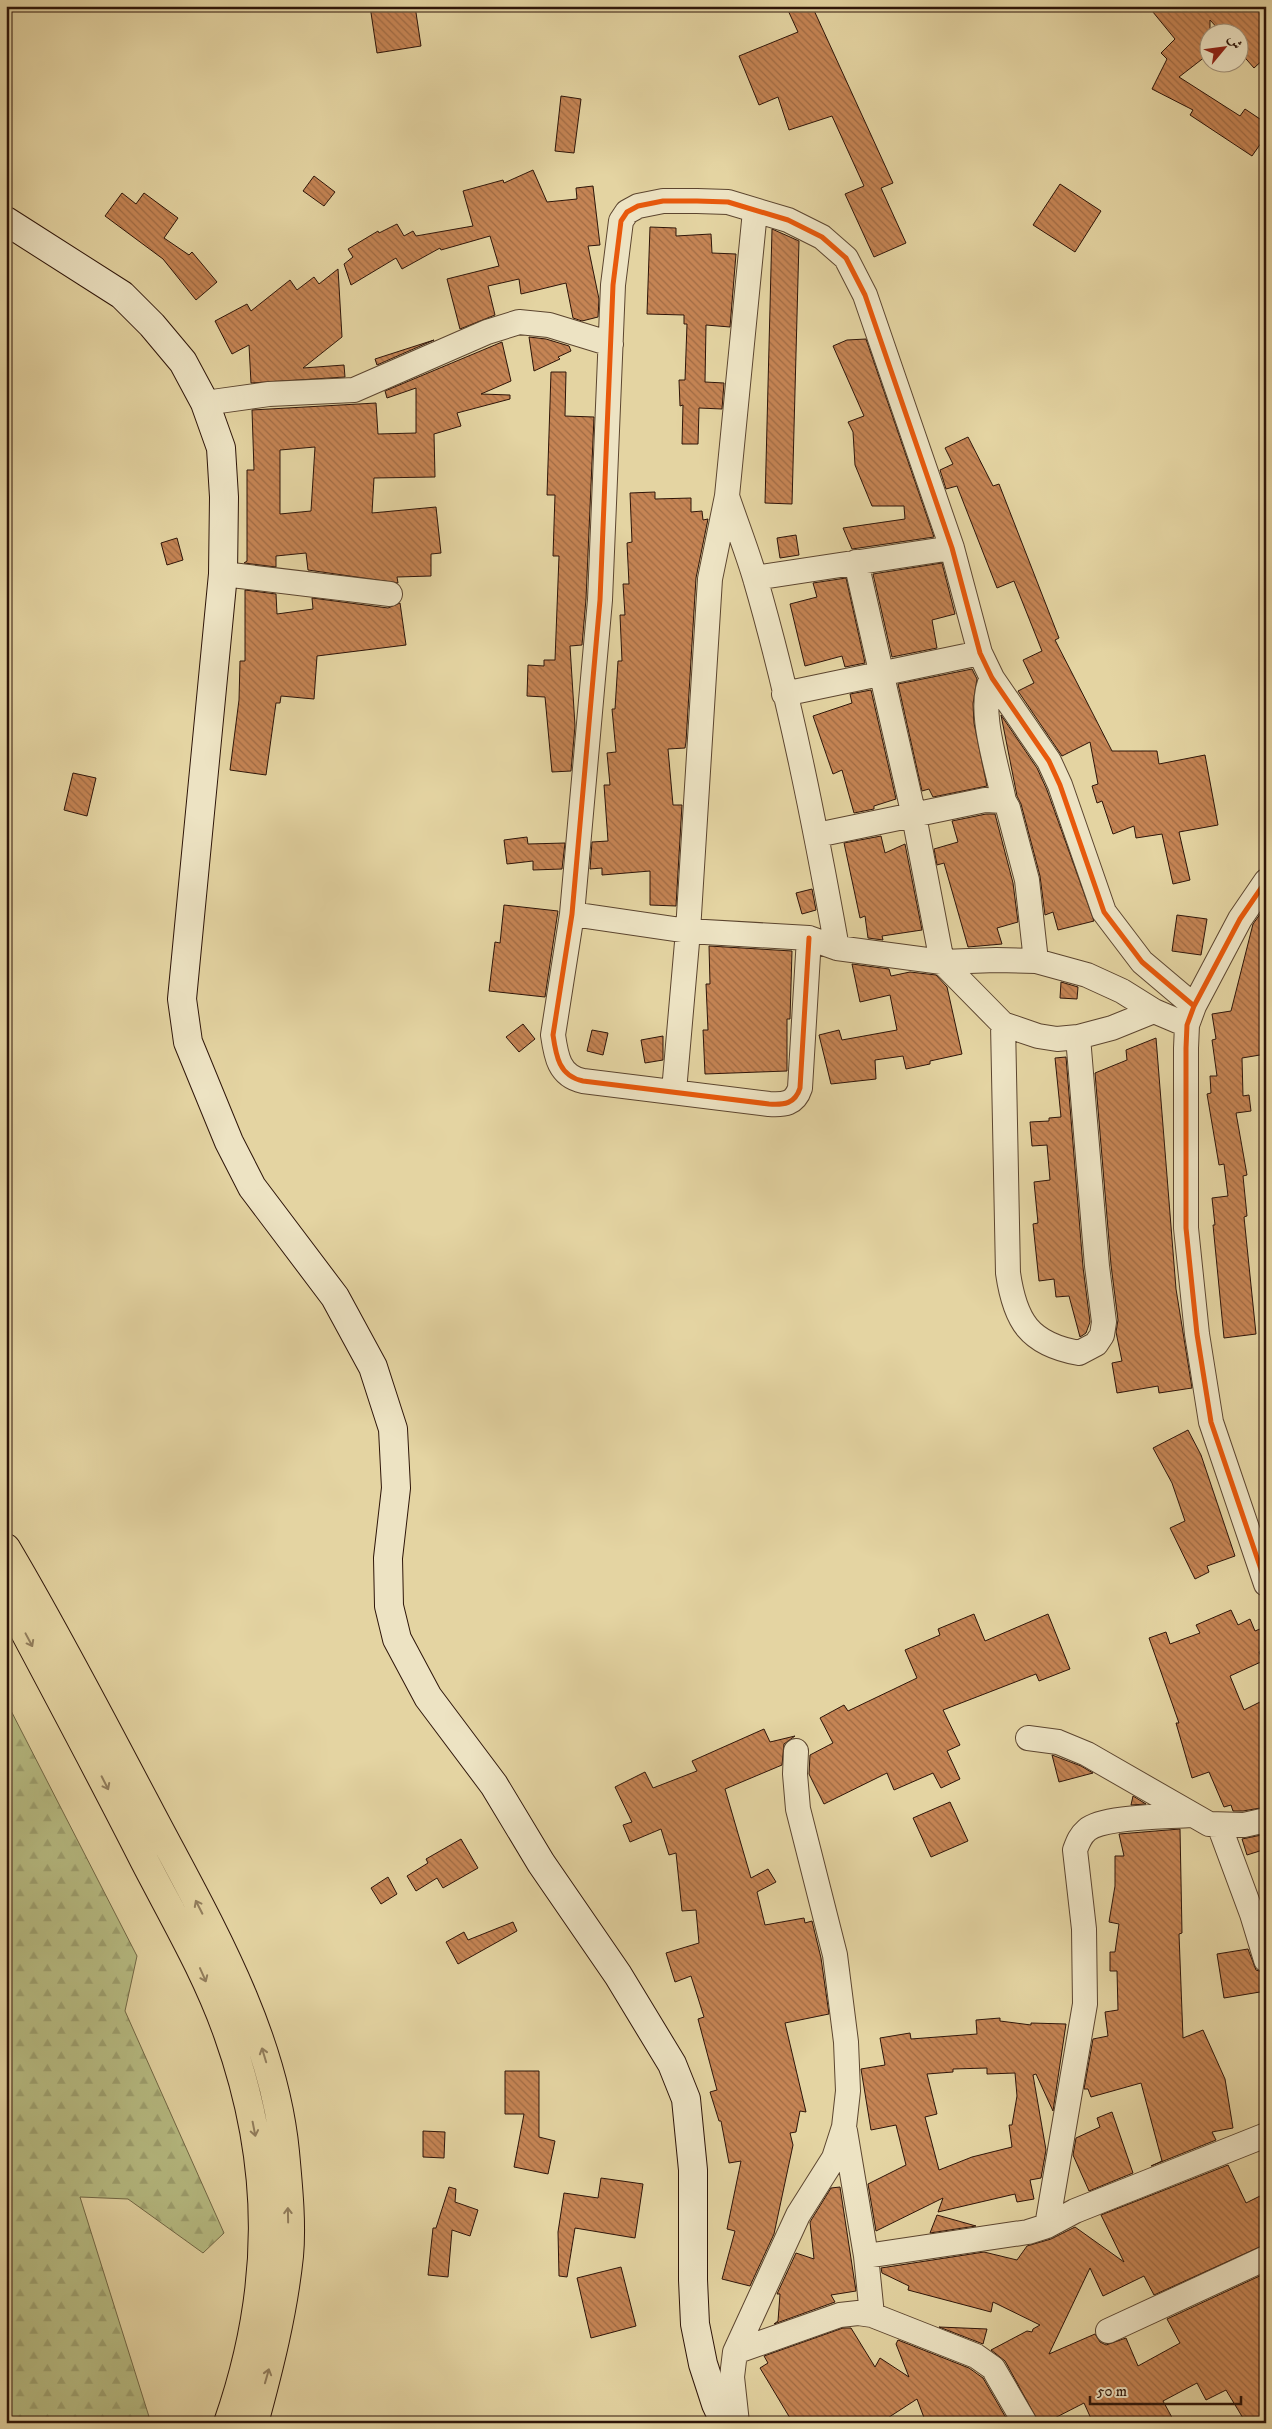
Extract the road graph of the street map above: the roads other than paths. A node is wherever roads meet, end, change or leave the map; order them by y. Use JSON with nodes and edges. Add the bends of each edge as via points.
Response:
{"nodes":[{"id":1,"x":755,"y":211,"type":"junction"},
{"id":2,"x":6,"y":221,"type":"edge"},
{"id":3,"x":611,"y":344,"type":"junction"},
{"id":4,"x":206,"y":403,"type":"junction"},
{"id":5,"x":727,"y":496,"type":"junction"},
{"id":6,"x":952,"y":548,"type":"junction"},
{"id":7,"x":856,"y":562,"type":"junction"},
{"id":8,"x":223,"y":574,"type":"junction"},
{"id":9,"x":755,"y":578,"type":"junction"},
{"id":10,"x":390,"y":594,"type":"dead end"},
{"id":11,"x":980,"y":653,"type":"junction"},
{"id":12,"x":882,"y":674,"type":"junction"},
{"id":13,"x":992,"y":678,"type":"junction"},
{"id":14,"x":784,"y":694,"type":"junction"},
{"id":15,"x":1004,"y":801,"type":"junction"},
{"id":16,"x":914,"y":816,"type":"junction"},
{"id":17,"x":817,"y":835,"type":"junction"},
{"id":18,"x":1266,"y":881,"type":"edge"},
{"id":19,"x":572,"y":914,"type":"junction"},
{"id":20,"x":688,"y":931,"type":"junction"},
{"id":21,"x":809,"y":938,"type":"junction"},
{"id":22,"x":837,"y":948,"type":"junction"},
{"id":23,"x":1036,"y":961,"type":"junction"},
{"id":24,"x":942,"y":962,"type":"junction"},
{"id":25,"x":1154,"y":1011,"type":"junction"},
{"id":26,"x":1190,"y":1016,"type":"junction"},
{"id":27,"x":1002,"y":1024,"type":"junction"},
{"id":28,"x":1078,"y":1037,"type":"junction"},
{"id":29,"x":674,"y":1091,"type":"junction"},
{"id":30,"x":6,"y":1548,"type":"edge"},
{"id":31,"x":1266,"y":1584,"type":"edge"},
{"id":32,"x":6,"y":1597,"type":"edge"},
{"id":33,"x":1028,"y":1738,"type":"dead end"},
{"id":34,"x":796,"y":1751,"type":"dead end"},
{"id":35,"x":1192,"y":1815,"type":"junction"},
{"id":36,"x":1266,"y":1820,"type":"edge"},
{"id":37,"x":1219,"y":1825,"type":"junction"},
{"id":38,"x":1266,"y":1960,"type":"edge"},
{"id":39,"x":844,"y":2127,"type":"junction"},
{"id":40,"x":1266,"y":2135,"type":"edge"},
{"id":41,"x":1046,"y":2226,"type":"junction"},
{"id":42,"x":866,"y":2256,"type":"junction"},
{"id":43,"x":1266,"y":2258,"type":"edge"},
{"id":44,"x":872,"y":2315,"type":"junction"},
{"id":45,"x":1108,"y":2331,"type":"dead end"},
{"id":46,"x":735,"y":2352,"type":"junction"},
{"id":47,"x":228,"y":2423,"type":"edge"},
{"id":48,"x":254,"y":2423,"type":"edge"},
{"id":49,"x":725,"y":2423,"type":"edge"},
{"id":50,"x":737,"y":2423,"type":"edge"},
{"id":51,"x":1025,"y":2423,"type":"edge"}],
"edges":[{"from":1,"to":3,"type":"street","via":[[728,202],[663,201],[638,206],[627,212],[617,238]]},
{"from":1,"to":5,"type":"street"},
{"from":1,"to":6,"type":"street","via":[[788,220],[822,237],[846,258],[865,294]]},
{"from":2,"to":4,"type":"main road","via":[[122,295],[183,362]]},
{"from":3,"to":4,"type":"street","via":[[549,325],[519,322],[487,332],[354,390],[269,394]]},
{"from":3,"to":19,"type":"street","via":[[600,600]]},
{"from":4,"to":8,"type":"main road","via":[[221,448]]},
{"from":5,"to":9,"type":"street"},
{"from":5,"to":20,"type":"street","via":[[710,579]]},
{"from":6,"to":7,"type":"street"},
{"from":6,"to":11,"type":"street"},
{"from":7,"to":9,"type":"street"},
{"from":7,"to":12,"type":"street"},
{"from":8,"to":10,"type":"street"},
{"from":8,"to":49,"type":"main road","via":[[182,999],[188,1042],[229,1142],[252,1187],[335,1297],[373,1367],[393,1429],[396,1488],[388,1558],[389,1597],[397,1639],[428,1696],[494,1785],[541,1863],[618,1974],[672,2064],[686,2099],[693,2170],[695,2324],[703,2364]]},
{"from":9,"to":14,"type":"street"},
{"from":11,"to":12,"type":"street"},
{"from":11,"to":13,"type":"street"},
{"from":12,"to":14,"type":"street"},
{"from":12,"to":16,"type":"street"},
{"from":13,"to":15,"type":"street","via":[[986,692],[986,717]]},
{"from":13,"to":26,"type":"street","via":[[1049,761],[1104,912],[1142,962]]},
{"from":14,"to":17,"type":"street"},
{"from":15,"to":16,"type":"street","via":[[985,800]]},
{"from":15,"to":23,"type":"street","via":[[1027,880]]},
{"from":16,"to":17,"type":"street"},
{"from":16,"to":24,"type":"street"},
{"from":17,"to":22,"type":"street"},
{"from":18,"to":26,"type":"street","via":[[1240,919]]},
{"from":19,"to":20,"type":"street"},
{"from":19,"to":29,"type":"street","via":[[553,1035],[562,1069],[572,1079]]},
{"from":20,"to":21,"type":"street"},
{"from":20,"to":29,"type":"street"},
{"from":21,"to":22,"type":"street"},
{"from":21,"to":29,"type":"street","via":[[798,1096],[788,1103],[779,1104]]},
{"from":22,"to":24,"type":"street"},
{"from":23,"to":24,"type":"street"},
{"from":23,"to":25,"type":"street","via":[[1087,975]]},
{"from":24,"to":27,"type":"street"},
{"from":25,"to":26,"type":"street"},
{"from":25,"to":28,"type":"street"},
{"from":26,"to":31,"type":"street","via":[[1186,1228],[1197,1334],[1211,1422]]},
{"from":27,"to":28,"type":"street","via":[[1038,1036]]},
{"from":27,"to":28,"type":"street","via":[[1011,1294],[1024,1325],[1037,1337],[1061,1349],[1079,1353],[1096,1344],[1102,1335],[1104,1322]]},
{"from":48,"to":30,"type":"highway","one_way":true,"via":[[274,2349],[289,2254],[285,2150],[264,2055],[244,2000],[220,1950],[93,1705]]},
{"from":32,"to":47,"type":"highway","one_way":true,"via":[[201,1970],[228,2032],[246,2086],[258,2145],[263,2192],[262,2281],[256,2324]]},
{"from":33,"to":35,"type":"street","via":[[1058,1742],[1087,1754]]},
{"from":34,"to":39,"type":"street","via":[[798,1809],[834,1955],[846,2042],[848,2091]]},
{"from":35,"to":37,"type":"street","via":[[1209,1824]]},
{"from":35,"to":41,"type":"street","via":[[1096,1824],[1079,1838],[1075,1850],[1084,1929],[1085,2004]]},
{"from":36,"to":37,"type":"street","via":[[1244,1825]]},
{"from":37,"to":38,"type":"street"},
{"from":39,"to":42,"type":"street"},
{"from":39,"to":46,"type":"street","via":[[834,2158],[798,2215]]},
{"from":40,"to":41,"type":"street","via":[[1075,2210]]},
{"from":41,"to":42,"type":"street","via":[[1008,2236]]},
{"from":42,"to":44,"type":"street"},
{"from":43,"to":45,"type":"street"},
{"from":44,"to":46,"type":"street","via":[[840,2316]]},
{"from":44,"to":51,"type":"street","via":[[976,2356],[993,2368]]},
{"from":46,"to":50,"type":"street","via":[[732,2377]]}]}
